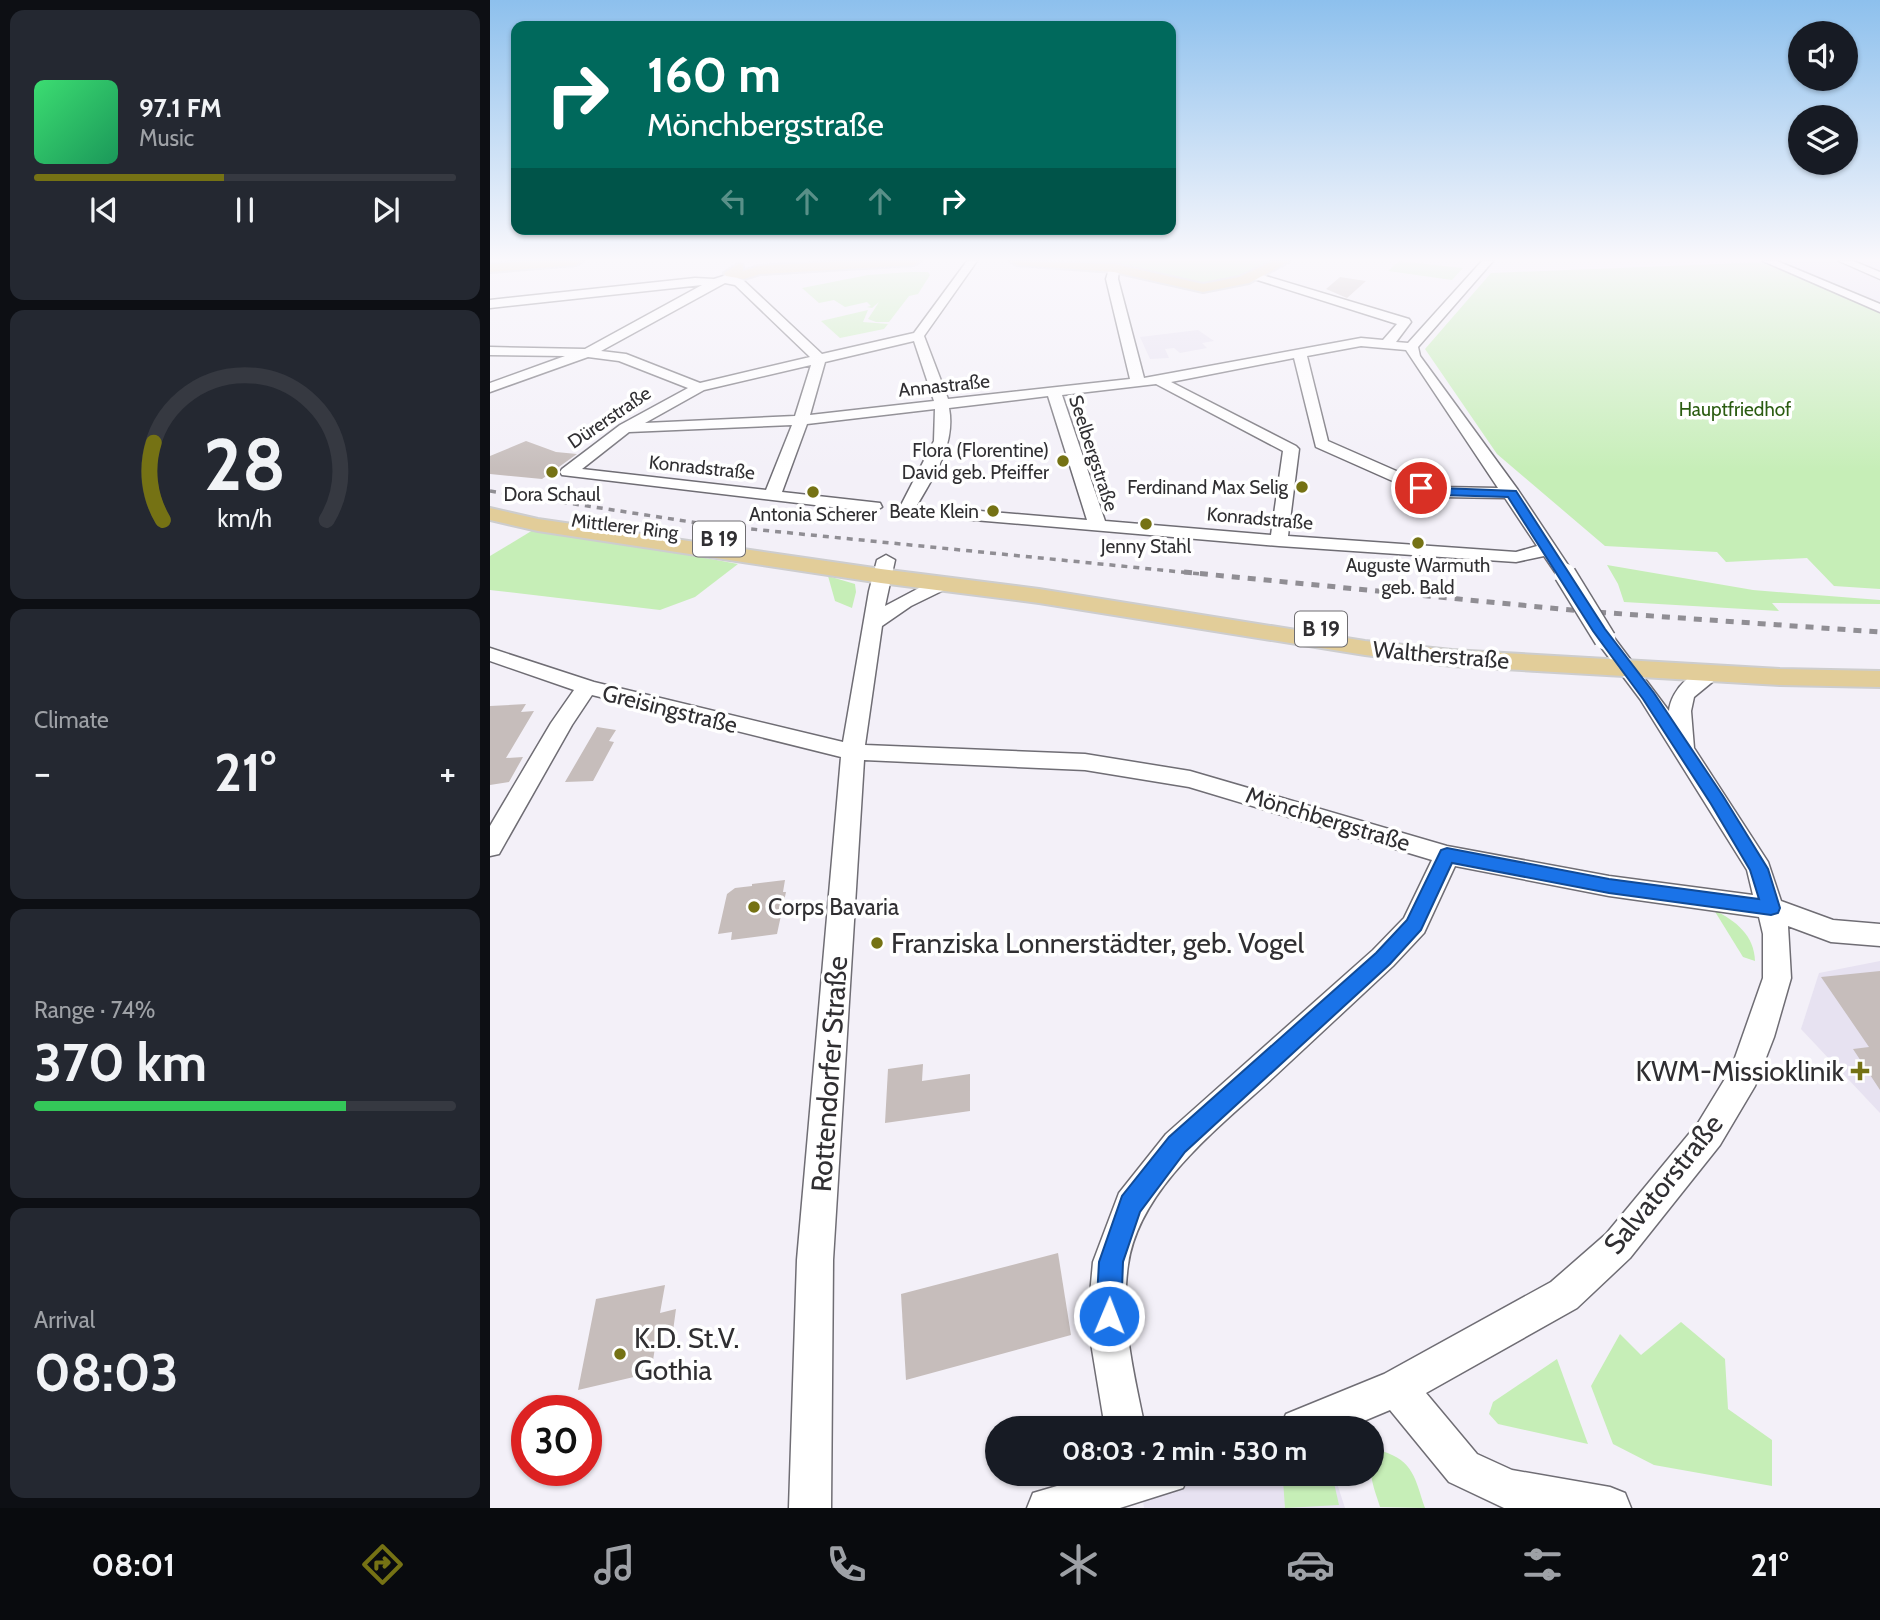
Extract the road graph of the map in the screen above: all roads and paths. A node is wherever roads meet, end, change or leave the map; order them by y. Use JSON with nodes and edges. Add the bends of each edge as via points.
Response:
{"nodes":[{"id":1,"x":626,"y":331,"type":"edge"},
{"id":2,"x":790,"y":331,"type":"edge"},
{"id":3,"x":921,"y":331,"type":"edge"},
{"id":4,"x":1125,"y":331,"type":"edge"},
{"id":5,"x":1397,"y":331,"type":"edge"},
{"id":6,"x":1426,"y":331,"type":"edge"},
{"id":7,"x":918,"y":336,"type":"junction"},
{"id":8,"x":1388,"y":343,"type":"junction"},
{"id":9,"x":1412,"y":347,"type":"junction"},
{"id":10,"x":490,"y":351,"type":"edge"},
{"id":11,"x":587,"y":353,"type":"junction"},
{"id":12,"x":1300,"y":354,"type":"junction"},
{"id":13,"x":819,"y":359,"type":"junction"},
{"id":14,"x":1158,"y":380,"type":"junction"},
{"id":15,"x":1138,"y":382,"type":"junction"},
{"id":16,"x":699,"y":387,"type":"junction"},
{"id":17,"x":490,"y":388,"type":"edge"},
{"id":18,"x":1054,"y":392,"type":"junction"},
{"id":19,"x":941,"y":404,"type":"junction"},
{"id":20,"x":801,"y":420,"type":"junction"},
{"id":21,"x":625,"y":428,"type":"junction"},
{"id":22,"x":1321,"y":444,"type":"junction"},
{"id":23,"x":1292,"y":449,"type":"junction"},
{"id":24,"x":568,"y":472,"type":"joint"},
{"id":25,"x":1512,"y":494,"type":"junction"},
{"id":26,"x":772,"y":496,"type":"junction"},
{"id":27,"x":490,"y":504,"type":"edge"},
{"id":28,"x":874,"y":507,"type":"dead end"},
{"id":29,"x":907,"y":509,"type":"dead end"},
{"id":30,"x":490,"y":514,"type":"edge"},
{"id":31,"x":968,"y":514,"type":"dead end"},
{"id":32,"x":1098,"y":526,"type":"junction"},
{"id":33,"x":1279,"y":541,"type":"junction"},
{"id":34,"x":1547,"y":548,"type":"junction"},
{"id":35,"x":884,"y":568,"type":"junction"},
{"id":36,"x":943,"y":583,"type":"junction"},
{"id":37,"x":874,"y":623,"type":"junction"},
{"id":38,"x":1615,"y":653,"type":"junction"},
{"id":39,"x":490,"y":654,"type":"edge"},
{"id":40,"x":1880,"y":664,"type":"edge"},
{"id":41,"x":1712,"y":674,"type":"junction"},
{"id":42,"x":1880,"y":679,"type":"edge"},
{"id":43,"x":587,"y":687,"type":"junction"},
{"id":44,"x":1684,"y":749,"type":"junction"},
{"id":45,"x":853,"y":752,"type":"junction"},
{"id":46,"x":490,"y":847,"type":"edge"},
{"id":47,"x":1447,"y":855,"type":"junction"},
{"id":48,"x":1771,"y":908,"type":"junction"},
{"id":49,"x":1880,"y":934,"type":"edge"},
{"id":50,"x":1397,"y":1388,"type":"junction"},
{"id":51,"x":1123,"y":1416,"type":"edge"},
{"id":52,"x":1329,"y":1416,"type":"edge"},
{"id":53,"x":1118,"y":1486,"type":"edge"},
{"id":54,"x":810,"y":1508,"type":"edge"},
{"id":55,"x":1048,"y":1508,"type":"edge"},
{"id":56,"x":1610,"y":1508,"type":"edge"}],
"edges":[{"from":1,"to":11,"type":"street"},
{"from":2,"to":13,"type":"street"},
{"from":3,"to":7,"type":"street"},
{"from":4,"to":15,"type":"street"},
{"from":5,"to":8,"type":"street"},
{"from":6,"to":9,"type":"street"},
{"from":7,"to":13,"type":"street","name":"Dürerstraße"},
{"from":7,"to":19,"type":"street"},
{"from":8,"to":9,"type":"street","name":"Annastraße"},
{"from":8,"to":12,"type":"street","name":"Annastraße","via":[[1361,342]]},
{"from":9,"to":25,"type":"street","via":[[1480,455]]},
{"from":10,"to":11,"type":"street"},
{"from":11,"to":16,"type":"street","via":[[621,357]]},
{"from":11,"to":17,"type":"street"},
{"from":12,"to":14,"type":"street","name":"Annastraße"},
{"from":12,"to":22,"type":"street"},
{"from":13,"to":16,"type":"street","name":"Dürerstraße"},
{"from":13,"to":20,"type":"street"},
{"from":14,"to":15,"type":"street","name":"Annastraße"},
{"from":14,"to":23,"type":"street"},
{"from":15,"to":18,"type":"street","name":"Annastraße"},
{"from":16,"to":21,"type":"street","name":"Dürerstraße"},
{"from":18,"to":19,"type":"street","name":"Annastraße"},
{"from":18,"to":32,"type":"street","name":"Seelbergstraße"},
{"from":19,"to":20,"type":"street","name":"Annastraße"},
{"from":19,"to":29,"type":"street","via":[[943,440]]},
{"from":20,"to":21,"type":"street","name":"Annastraße"},
{"from":20,"to":26,"type":"street"},
{"from":21,"to":24,"type":"street","name":"Dürerstraße"},
{"from":22,"to":23,"type":"street"},
{"from":22,"to":25,"type":"street","via":[[1421,488]]},
{"from":23,"to":33,"type":"street"},
{"from":24,"to":26,"type":"street","name":"Konradstraße"},
{"from":25,"to":34,"type":"street"},
{"from":26,"to":28,"type":"street","name":"Konradstraße"},
{"from":27,"to":35,"type":"main road","name":"Mittlerer Ring","number":"B 19"},
{"from":30,"to":35,"type":"main road","name":"Mittlerer Ring","number":"B 19","via":[[538,525]]},
{"from":31,"to":32,"type":"street","name":"Konradstraße"},
{"from":32,"to":33,"type":"street","name":"Konradstraße"},
{"from":33,"to":34,"type":"street","name":"Konradstraße","via":[[1516,557]]},
{"from":34,"to":38,"type":"street","name":"Salvatorstraße","bridge":true},
{"from":35,"to":36,"type":"main road","name":"Waltherstraße","number":"B 19"},
{"from":35,"to":37,"type":"street","name":"Rottendorfer Straße"},
{"from":35,"to":38,"type":"main road","name":"Waltherstraße","number":"B 19","via":[[1036,581],[1198,611],[1367,635]]},
{"from":36,"to":37,"type":"street"},
{"from":36,"to":38,"type":"main road","name":"Waltherstraße","number":"B 19","via":[[1452,658]]},
{"from":37,"to":45,"type":"street","name":"Rottendorfer Straße"},
{"from":38,"to":40,"type":"main road","name":"Waltherstraße","number":"B 19"},
{"from":38,"to":41,"type":"main road","name":"Waltherstraße","number":"B 19"},
{"from":38,"to":44,"type":"street","name":"Salvatorstraße"},
{"from":39,"to":43,"type":"street","name":"Greisingstraße"},
{"from":41,"to":42,"type":"main road","name":"Waltherstraße","number":"B 19"},
{"from":41,"to":44,"type":"street","via":[[1688,688],[1679,701]]},
{"from":43,"to":45,"type":"street","name":"Greisingstraße"},
{"from":43,"to":46,"type":"street"},
{"from":44,"to":48,"type":"street","name":"Salvatorstraße","via":[[1759,869]]},
{"from":45,"to":47,"type":"street","name":"Mönchbergstraße","via":[[1085,762],[1190,779]]},
{"from":45,"to":54,"type":"street","name":"Rottendorfer Straße","via":[[815,1260]]},
{"from":47,"to":48,"type":"street","name":"Mönchbergstraße","via":[[1609,886]]},
{"from":47,"to":51,"type":"street","via":[[1414,925],[1177,1145],[1131,1205],[1111,1262],[1108,1295],[1109,1337]]},
{"from":48,"to":49,"type":"street","name":"Mönchbergstraße","via":[[1831,931]]},
{"from":48,"to":50,"type":"street","name":"Salvatorstraße","via":[[1777,934],[1772,1001],[1744,1076],[1709,1134],[1618,1246],[1564,1295]]},
{"from":50,"to":52,"type":"street","name":"Salvatorstraße"},
{"from":50,"to":56,"type":"street","via":[[1463,1468],[1510,1490]]},
{"from":53,"to":55,"type":"street"}]}
